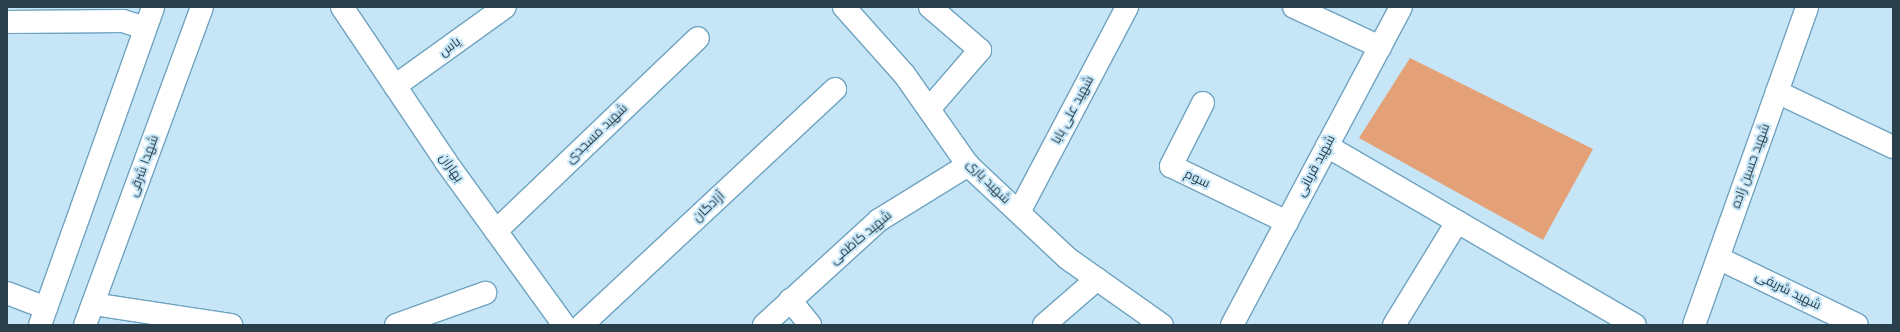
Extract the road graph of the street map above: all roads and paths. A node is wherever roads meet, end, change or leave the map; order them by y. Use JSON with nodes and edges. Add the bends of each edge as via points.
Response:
{"nodes":[{"id":1,"x":153,"y":7,"type":"edge"},
{"id":2,"x":202,"y":7,"type":"edge"},
{"id":3,"x":342,"y":7,"type":"edge"},
{"id":4,"x":505,"y":7,"type":"edge"},
{"id":5,"x":844,"y":7,"type":"edge"},
{"id":6,"x":930,"y":7,"type":"edge"},
{"id":7,"x":1294,"y":7,"type":"edge"},
{"id":8,"x":1401,"y":7,"type":"edge"},
{"id":9,"x":1807,"y":7,"type":"edge"},
{"id":10,"x":1122,"y":9,"type":"edge"},
{"id":11,"x":7,"y":22,"type":"edge"},
{"id":12,"x":144,"y":28,"type":"junction"},
{"id":13,"x":698,"y":38,"type":"dead end"},
{"id":14,"x":1380,"y":47,"type":"junction"},
{"id":15,"x":396,"y":86,"type":"junction"},
{"id":16,"x":836,"y":89,"type":"dead end"},
{"id":17,"x":1777,"y":92,"type":"junction"},
{"id":18,"x":1203,"y":103,"type":"dead end"},
{"id":19,"x":929,"y":109,"type":"junction"},
{"id":20,"x":1327,"y":146,"type":"junction"},
{"id":21,"x":1893,"y":147,"type":"edge"},
{"id":22,"x":968,"y":165,"type":"junction"},
{"id":23,"x":1019,"y":212,"type":"junction"},
{"id":24,"x":1286,"y":222,"type":"junction"},
{"id":25,"x":1457,"y":222,"type":"junction"},
{"id":26,"x":496,"y":231,"type":"junction"},
{"id":27,"x":1718,"y":258,"type":"junction"},
{"id":28,"x":1097,"y":278,"type":"junction"},
{"id":29,"x":7,"y":293,"type":"edge"},
{"id":30,"x":486,"y":293,"type":"dead end"},
{"id":31,"x":790,"y":300,"type":"junction"},
{"id":32,"x":93,"y":304,"type":"junction"},
{"id":33,"x":43,"y":316,"type":"edge"},
{"id":34,"x":85,"y":325,"type":"edge"},
{"id":35,"x":231,"y":325,"type":"edge"},
{"id":36,"x":396,"y":325,"type":"edge"},
{"id":37,"x":564,"y":325,"type":"edge"},
{"id":38,"x":582,"y":325,"type":"edge"},
{"id":39,"x":764,"y":325,"type":"edge"},
{"id":40,"x":810,"y":325,"type":"edge"},
{"id":41,"x":1044,"y":325,"type":"edge"},
{"id":42,"x":1162,"y":325,"type":"edge"},
{"id":43,"x":1232,"y":325,"type":"edge"},
{"id":44,"x":1394,"y":325,"type":"edge"},
{"id":45,"x":1635,"y":325,"type":"edge"},
{"id":46,"x":1694,"y":325,"type":"edge"},
{"id":47,"x":1857,"y":325,"type":"edge"}],
"edges":[{"from":1,"to":12,"type":"street"},
{"from":2,"to":32,"type":"street","name":"شهدا شرقی"},
{"from":3,"to":15,"type":"street","name":"بهاران"},
{"from":4,"to":15,"type":"street","name":"یاس"},
{"from":5,"to":19,"type":"street","name":"شهید یاری","via":[[904,74]]},
{"from":6,"to":19,"type":"street","via":[[980,50]]},
{"from":7,"to":14,"type":"street"},
{"from":8,"to":14,"type":"street","name":"شهید قربانی"},
{"from":9,"to":17,"type":"street","name":"شهید حسین زاده"},
{"from":10,"to":23,"type":"street","name":"شهید علی بابا"},
{"from":11,"to":12,"type":"street","via":[[123,21]]},
{"from":12,"to":33,"type":"street"},
{"from":13,"to":26,"type":"street","name":"شهید مسجدی"},
{"from":14,"to":20,"type":"street","name":"شهید قربانی"},
{"from":15,"to":26,"type":"street","name":"بهاران"},
{"from":16,"to":38,"type":"street","name":"آزادگان"},
{"from":17,"to":21,"type":"street"},
{"from":17,"to":27,"type":"street","name":"شهید حسین زاده"},
{"from":18,"to":24,"type":"street","name":"سوم","via":[[1171,166]]},
{"from":19,"to":22,"type":"street","name":"شهید یاری"},
{"from":20,"to":24,"type":"street","name":"شهید قربانی"},
{"from":20,"to":25,"type":"street"},
{"from":22,"to":23,"type":"street","name":"شهید یاری"},
{"from":22,"to":31,"type":"street","name":"شهید کاظمی","via":[[879,220]]},
{"from":23,"to":28,"type":"street","name":"شهید یاری","via":[[1067,258]]},
{"from":24,"to":43,"type":"street","name":"شهید قربانی"},
{"from":25,"to":44,"type":"street"},
{"from":25,"to":45,"type":"street"},
{"from":26,"to":37,"type":"street","name":"بهاران"},
{"from":27,"to":46,"type":"street","name":"شهید حسین زاده"},
{"from":27,"to":47,"type":"street","name":"شهید شریفی"},
{"from":28,"to":41,"type":"street"},
{"from":28,"to":42,"type":"street","name":"شهید یاری"},
{"from":29,"to":33,"type":"street"},
{"from":30,"to":36,"type":"street"},
{"from":31,"to":39,"type":"street","name":"شهید کاظمی"},
{"from":31,"to":40,"type":"street"},
{"from":32,"to":34,"type":"street","name":"شهدا شرقی"},
{"from":32,"to":35,"type":"street"}]}
